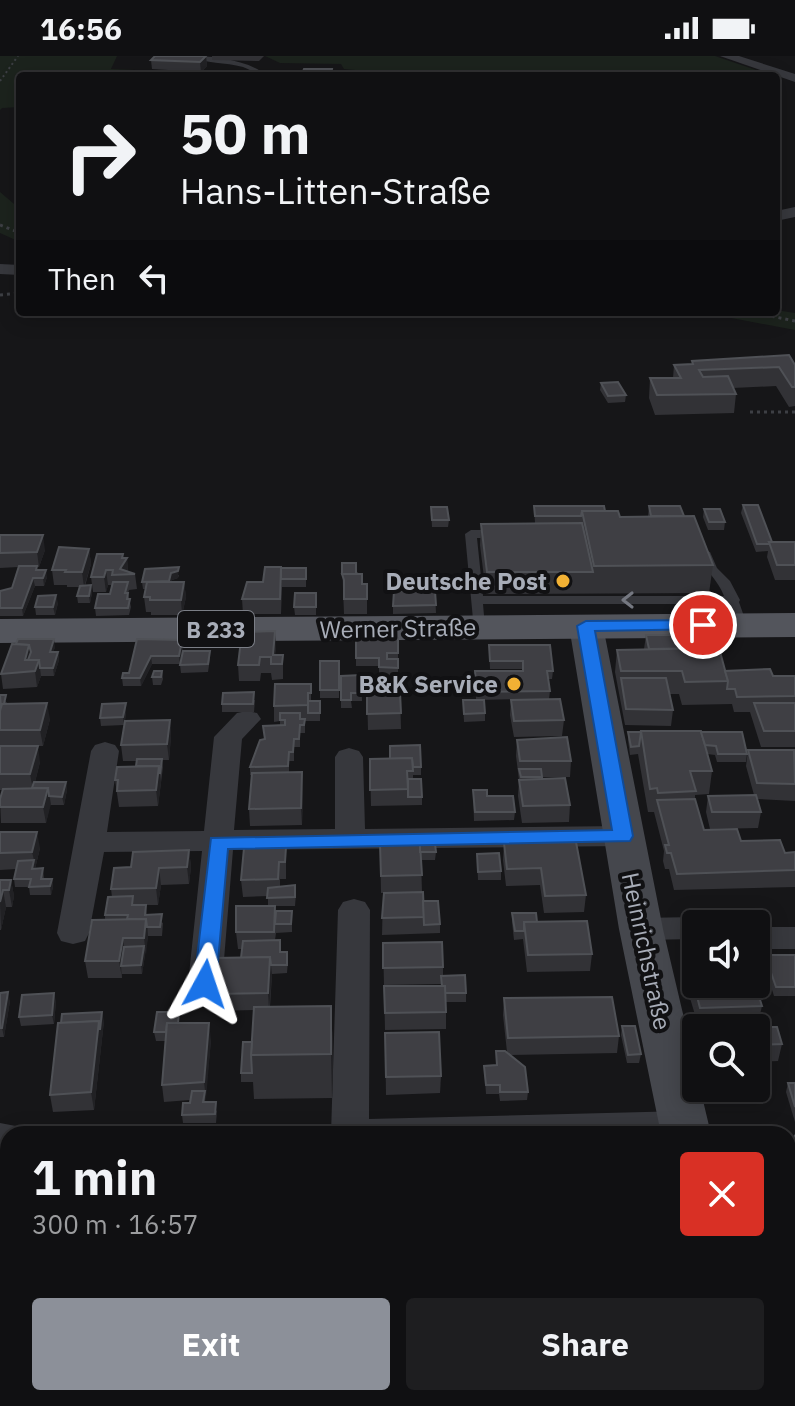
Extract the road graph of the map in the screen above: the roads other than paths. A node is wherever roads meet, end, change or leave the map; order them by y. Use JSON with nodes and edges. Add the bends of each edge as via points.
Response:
{"nodes":[{"id":1,"x":193,"y":56,"type":"edge"},
{"id":2,"x":726,"y":56,"type":"edge"},
{"id":3,"x":257,"y":72,"type":"edge"},
{"id":4,"x":776,"y":72,"type":"edge"},
{"id":5,"x":516,"y":534,"type":"edge"},
{"id":6,"x":703,"y":544,"type":"edge"},
{"id":7,"x":738,"y":612,"type":"junction"},
{"id":8,"x":478,"y":613,"type":"junction"},
{"id":9,"x":795,"y":625,"type":"edge"},
{"id":10,"x":586,"y":626,"type":"junction"},
{"id":11,"x":0,"y":631,"type":"edge"},
{"id":12,"x":247,"y":719,"type":"dead end"},
{"id":13,"x":105,"y":751,"type":"dead end"},
{"id":14,"x":349,"y":757,"type":"dead end"},
{"id":15,"x":623,"y":836,"type":"junction"},
{"id":16,"x":350,"y":841,"type":"junction"},
{"id":17,"x":90,"y":842,"type":"junction"},
{"id":18,"x":218,"y":843,"type":"junction"},
{"id":19,"x":354,"y":910,"type":"dead end"},
{"id":20,"x":682,"y":928,"type":"edge"},
{"id":21,"x":641,"y":929,"type":"junction"},
{"id":22,"x":73,"y":933,"type":"dead end"},
{"id":23,"x":770,"y":938,"type":"edge"},
{"id":24,"x":795,"y":938,"type":"edge"},
{"id":25,"x":205,"y":984,"type":"dead end"},
{"id":26,"x":350,"y":1126,"type":"edge"},
{"id":27,"x":684,"y":1126,"type":"edge"}],
"edges":[{"from":1,"to":3,"type":"lane","via":[[244,64]]},
{"from":2,"to":4,"type":"street"},
{"from":5,"to":8,"type":"lane","via":[[471,534]]},
{"from":6,"to":7,"type":"lane","via":[[711,569],[726,584]]},
{"from":7,"to":8,"type":"lane","one_way":true},
{"from":7,"to":9,"type":"main road","name":"Werner Straße","number":"B 233"},
{"from":7,"to":10,"type":"main road","name":"Werner Straße","number":"B 233"},
{"from":8,"to":10,"type":"main road","name":"Werner Straße","number":"B 233"},
{"from":8,"to":11,"type":"main road","name":"Werner Straße","number":"B 233"},
{"from":10,"to":15,"type":"street","name":"Heinrichstraße"},
{"from":12,"to":18,"type":"street","via":[[228,737]]},
{"from":13,"to":17,"type":"street"},
{"from":14,"to":16,"type":"street"},
{"from":15,"to":16,"type":"street"},
{"from":15,"to":21,"type":"street","name":"Heinrichstraße"},
{"from":16,"to":18,"type":"street"},
{"from":17,"to":18,"type":"street"},
{"from":17,"to":22,"type":"street"},
{"from":18,"to":25,"type":"street"},
{"from":19,"to":26,"type":"street"},
{"from":20,"to":21,"type":"street"},
{"from":21,"to":27,"type":"street","name":"Heinrichstraße"},
{"from":23,"to":24,"type":"street"}]}
